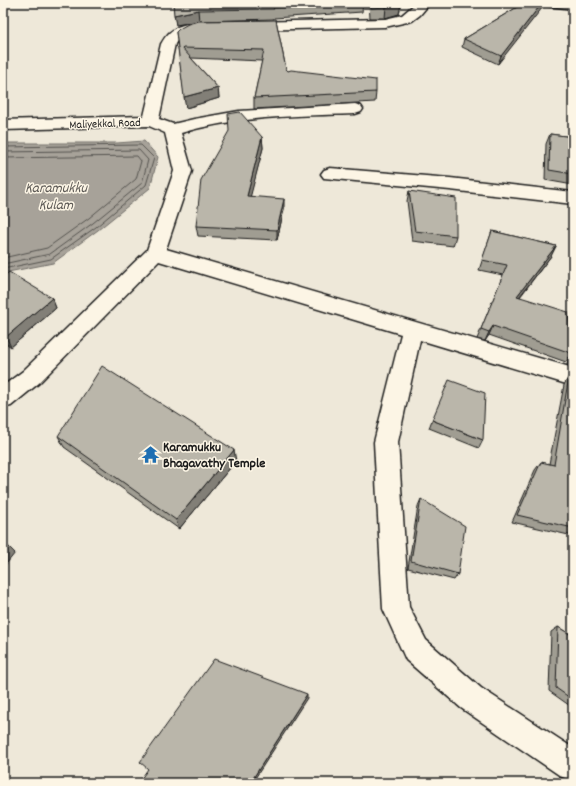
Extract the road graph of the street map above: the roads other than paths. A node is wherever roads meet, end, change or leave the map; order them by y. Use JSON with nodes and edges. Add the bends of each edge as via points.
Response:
{"nodes":[{"id":1,"x":423,"y":3,"type":"edge"},
{"id":2,"x":554,"y":3,"type":"edge"},
{"id":3,"x":573,"y":4,"type":"edge"},
{"id":4,"x":355,"y":109,"type":"dead end"},
{"id":5,"x":151,"y":121,"type":"junction"},
{"id":6,"x":3,"y":126,"type":"edge"},
{"id":7,"x":172,"y":130,"type":"junction"},
{"id":8,"x":330,"y":174,"type":"dead end"},
{"id":9,"x":573,"y":198,"type":"edge"},
{"id":10,"x":155,"y":253,"type":"junction"},
{"id":11,"x":412,"y":329,"type":"junction"},
{"id":12,"x":573,"y":377,"type":"edge"},
{"id":13,"x":3,"y":399,"type":"edge"},
{"id":14,"x":573,"y":766,"type":"edge"}],
"edges":[{"from":1,"to":5,"type":"street","via":[[414,15],[385,23],[199,26],[176,32],[168,44]]},
{"from":2,"to":3,"type":"street"},
{"from":4,"to":7,"type":"street","via":[[254,114],[197,121]]},
{"from":5,"to":6,"type":"street","name":"Maliyekkal Road"},
{"from":5,"to":7,"type":"street","name":"Maliyekkal Road"},
{"from":7,"to":10,"type":"street","via":[[183,171]]},
{"from":8,"to":9,"type":"street"},
{"from":10,"to":11,"type":"street"},
{"from":10,"to":13,"type":"street","via":[[31,377]]},
{"from":11,"to":12,"type":"street"},
{"from":11,"to":14,"type":"street","via":[[386,442],[396,609],[416,650],[471,698]]}]}
